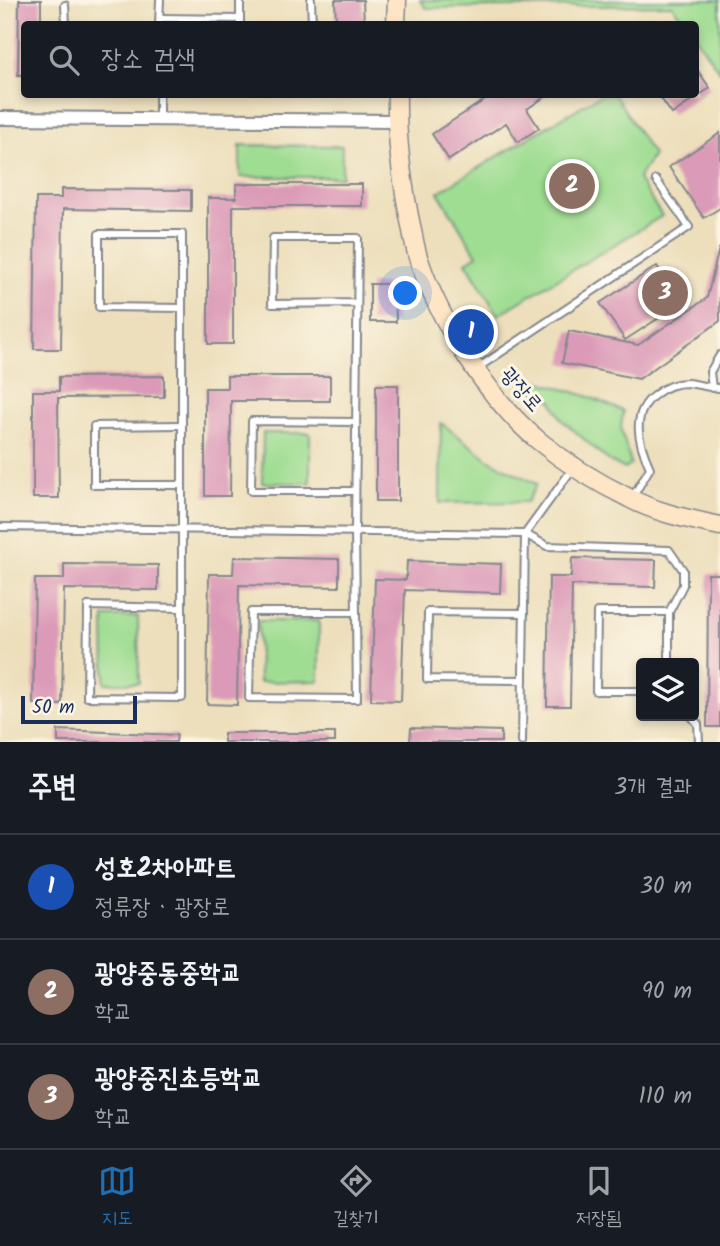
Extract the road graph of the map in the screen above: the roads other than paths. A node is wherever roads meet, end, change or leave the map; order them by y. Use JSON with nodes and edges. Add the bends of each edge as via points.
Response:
{"nodes":[{"id":1,"x":160,"y":0,"type":"edge"},
{"id":2,"x":240,"y":0,"type":"edge"},
{"id":3,"x":312,"y":0,"type":"edge"},
{"id":4,"x":397,"y":0,"type":"edge"},
{"id":5,"x":65,"y":5,"type":"dead end"},
{"id":6,"x":66,"y":21,"type":"edge"},
{"id":7,"x":160,"y":21,"type":"edge"},
{"id":8,"x":240,"y":21,"type":"edge"},
{"id":9,"x":312,"y":21,"type":"edge"},
{"id":10,"x":396,"y":21,"type":"edge"},
{"id":11,"x":159,"y":98,"type":"edge"},
{"id":12,"x":397,"y":98,"type":"edge"},
{"id":13,"x":0,"y":118,"type":"edge"},
{"id":14,"x":159,"y":118,"type":"junction"},
{"id":15,"x":396,"y":121,"type":"junction"},
{"id":16,"x":656,"y":180,"type":"dead end"},
{"id":17,"x":357,"y":303,"type":"junction"},
{"id":18,"x":182,"y":308,"type":"junction"},
{"id":19,"x":720,"y":355,"type":"edge"},
{"id":20,"x":477,"y":369,"type":"junction"},
{"id":21,"x":712,"y":388,"type":"junction"},
{"id":22,"x":720,"y":388,"type":"edge"},
{"id":23,"x":356,"y":422,"type":"junction"},
{"id":24,"x":182,"y":425,"type":"junction"},
{"id":25,"x":574,"y":467,"type":"junction"},
{"id":26,"x":182,"y":485,"type":"junction"},
{"id":27,"x":355,"y":492,"type":"junction"},
{"id":28,"x":631,"y":499,"type":"junction"},
{"id":29,"x":720,"y":526,"type":"edge"},
{"id":30,"x":0,"y":527,"type":"edge"},
{"id":31,"x":182,"y":529,"type":"junction"},
{"id":32,"x":355,"y":532,"type":"junction"},
{"id":33,"x":524,"y":534,"type":"junction"},
{"id":34,"x":182,"y":608,"type":"junction"},
{"id":35,"x":355,"y":612,"type":"junction"},
{"id":36,"x":669,"y":612,"type":"junction"},
{"id":37,"x":524,"y":613,"type":"junction"},
{"id":38,"x":669,"y":658,"type":"edge"},
{"id":39,"x":523,"y":680,"type":"junction"},
{"id":40,"x":636,"y":691,"type":"edge"},
{"id":41,"x":695,"y":721,"type":"edge"},
{"id":42,"x":522,"y":742,"type":"edge"},
{"id":43,"x":699,"y":742,"type":"edge"}],
"edges":[{"from":1,"to":7,"type":"lane"},
{"from":2,"to":8,"type":"lane"},
{"from":3,"to":9,"type":"lane"},
{"from":4,"to":10,"type":"street"},
{"from":5,"to":6,"type":"lane"},
{"from":11,"to":14,"type":"lane"},
{"from":12,"to":15,"type":"street","name":"광장로"},
{"from":13,"to":14,"type":"street"},
{"from":14,"to":15,"type":"street"},
{"from":15,"to":20,"type":"street","name":"광장로","via":[[401,174],[418,256],[448,324]]},
{"from":16,"to":20,"type":"lane","via":[[689,227]]},
{"from":17,"to":17,"type":"lane","via":[[358,238],[273,238],[272,303]]},
{"from":17,"to":23,"type":"lane"},
{"from":18,"to":18,"type":"lane","via":[[182,234],[99,234],[99,307]]},
{"from":18,"to":24,"type":"lane"},
{"from":19,"to":21,"type":"lane","via":[[710,372]]},
{"from":20,"to":25,"type":"street","name":"광장로","via":[[513,415]]},
{"from":21,"to":22,"type":"lane"},
{"from":21,"to":28,"type":"lane","via":[[686,383],[665,387],[645,402],[638,422],[641,448],[650,468]]},
{"from":23,"to":27,"type":"lane"},
{"from":23,"to":27,"type":"lane","via":[[252,421],[251,491]]},
{"from":24,"to":26,"type":"lane"},
{"from":24,"to":26,"type":"lane","via":[[94,426],[94,485]]},
{"from":25,"to":28,"type":"street","name":"광장로"},
{"from":25,"to":33,"type":"lane"},
{"from":26,"to":31,"type":"lane"},
{"from":27,"to":32,"type":"lane"},
{"from":28,"to":29,"type":"street","name":"광장로"},
{"from":30,"to":31,"type":"lane"},
{"from":31,"to":32,"type":"lane"},
{"from":31,"to":34,"type":"lane"},
{"from":32,"to":33,"type":"lane"},
{"from":32,"to":35,"type":"lane"},
{"from":33,"to":36,"type":"lane","via":[[547,546],[669,550],[683,570],[683,586]]},
{"from":33,"to":37,"type":"lane"},
{"from":34,"to":34,"type":"lane","via":[[182,698],[87,697],[88,606]]},
{"from":35,"to":35,"type":"lane","via":[[356,699],[249,698],[251,612]]},
{"from":36,"to":38,"type":"lane"},
{"from":36,"to":40,"type":"lane","via":[[597,612],[596,691]]},
{"from":37,"to":39,"type":"lane"},
{"from":37,"to":39,"type":"lane","via":[[428,612],[427,679]]},
{"from":39,"to":42,"type":"lane"},
{"from":41,"to":43,"type":"lane"}]}
